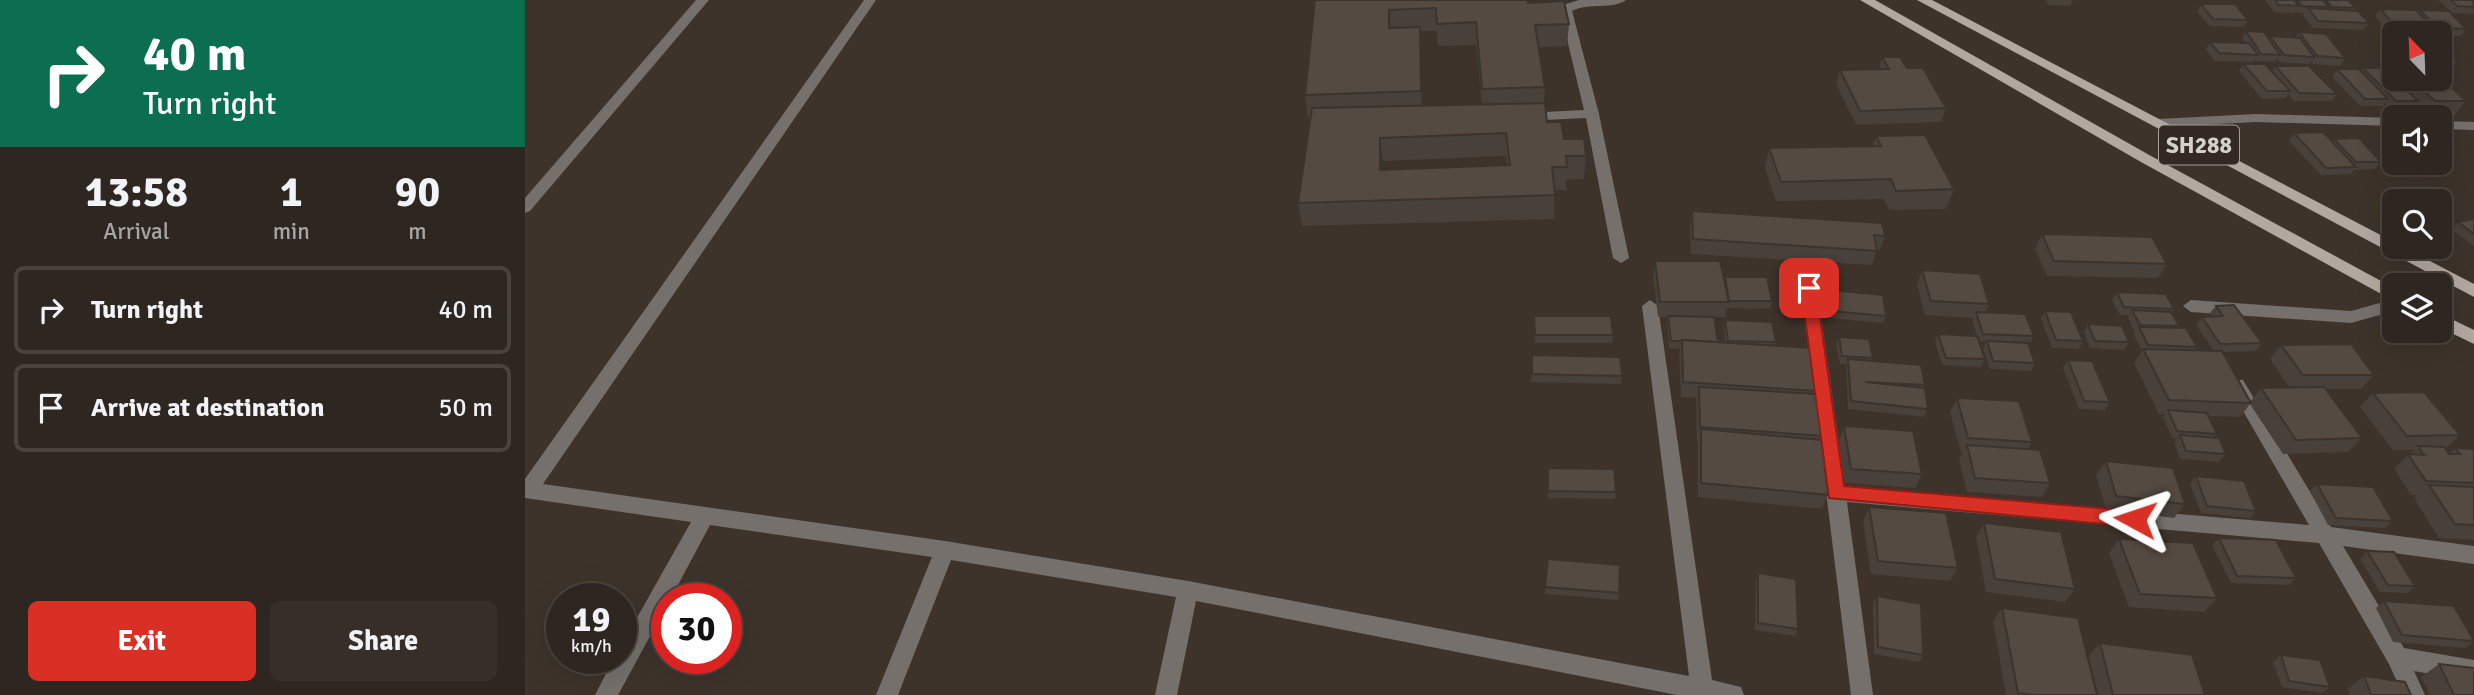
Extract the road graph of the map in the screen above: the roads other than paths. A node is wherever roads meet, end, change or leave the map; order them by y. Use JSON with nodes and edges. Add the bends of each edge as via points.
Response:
{"nodes":[{"id":1,"x":703,"y":0,"type":"edge"},
{"id":2,"x":870,"y":0,"type":"edge"},
{"id":3,"x":1620,"y":0,"type":"edge"},
{"id":4,"x":1866,"y":0,"type":"edge"},
{"id":5,"x":1923,"y":0,"type":"edge"},
{"id":6,"x":1592,"y":114,"type":"junction"},
{"id":7,"x":1511,"y":118,"type":"edge"},
{"id":8,"x":2382,"y":122,"type":"edge"},
{"id":9,"x":2158,"y":123,"type":"junction"},
{"id":10,"x":2452,"y":125,"type":"edge"},
{"id":11,"x":2474,"y":126,"type":"edge"},
{"id":12,"x":525,"y":208,"type":"edge"},
{"id":13,"x":1621,"y":258,"type":"dead end"},
{"id":14,"x":1809,"y":288,"type":"dead end"},
{"id":15,"x":2382,"y":288,"type":"edge"},
{"id":16,"x":2474,"y":291,"type":"edge"},
{"id":17,"x":1650,"y":306,"type":"dead end"},
{"id":18,"x":2191,"y":306,"type":"dead end"},
{"id":19,"x":2382,"y":308,"type":"edge"},
{"id":20,"x":2452,"y":326,"type":"edge"},
{"id":21,"x":2474,"y":338,"type":"edge"},
{"id":22,"x":2224,"y":362,"type":"edge"},
{"id":23,"x":526,"y":490,"type":"edge"},
{"id":24,"x":1836,"y":493,"type":"junction"},
{"id":25,"x":706,"y":514,"type":"junction"},
{"id":26,"x":2325,"y":536,"type":"junction"},
{"id":27,"x":945,"y":550,"type":"junction"},
{"id":28,"x":2474,"y":555,"type":"edge"},
{"id":29,"x":1188,"y":590,"type":"junction"},
{"id":30,"x":2397,"y":657,"type":"junction"},
{"id":31,"x":2474,"y":671,"type":"edge"},
{"id":32,"x":1702,"y":690,"type":"junction"},
{"id":33,"x":606,"y":695,"type":"edge"},
{"id":34,"x":887,"y":695,"type":"edge"},
{"id":35,"x":1167,"y":695,"type":"edge"},
{"id":36,"x":1733,"y":695,"type":"edge"},
{"id":37,"x":1863,"y":695,"type":"edge"},
{"id":38,"x":2414,"y":695,"type":"edge"}],
"edges":[{"from":1,"to":12,"type":"street"},
{"from":2,"to":23,"type":"street"},
{"from":3,"to":6,"type":"street","via":[[1570,5],[1566,10]]},
{"from":4,"to":15,"type":"main road","number":"SH288"},
{"from":5,"to":9,"type":"main road","number":"SH288"},
{"from":6,"to":7,"type":"street"},
{"from":6,"to":13,"type":"street"},
{"from":8,"to":9,"type":"street","via":[[2256,118]]},
{"from":9,"to":16,"type":"main road","number":"SH288"},
{"from":10,"to":11,"type":"street"},
{"from":14,"to":24,"type":"street"},
{"from":17,"to":32,"type":"street"},
{"from":18,"to":19,"type":"street","via":[[2351,317]]},
{"from":20,"to":21,"type":"main road"},
{"from":22,"to":26,"type":"street"},
{"from":23,"to":25,"type":"street"},
{"from":24,"to":26,"type":"street"},
{"from":24,"to":37,"type":"street"},
{"from":25,"to":27,"type":"street"},
{"from":25,"to":33,"type":"street"},
{"from":26,"to":28,"type":"street"},
{"from":26,"to":30,"type":"street"},
{"from":27,"to":29,"type":"street"},
{"from":27,"to":34,"type":"street"},
{"from":29,"to":32,"type":"street"},
{"from":29,"to":35,"type":"street"},
{"from":30,"to":31,"type":"street"},
{"from":30,"to":38,"type":"street"},
{"from":32,"to":36,"type":"street"}]}
